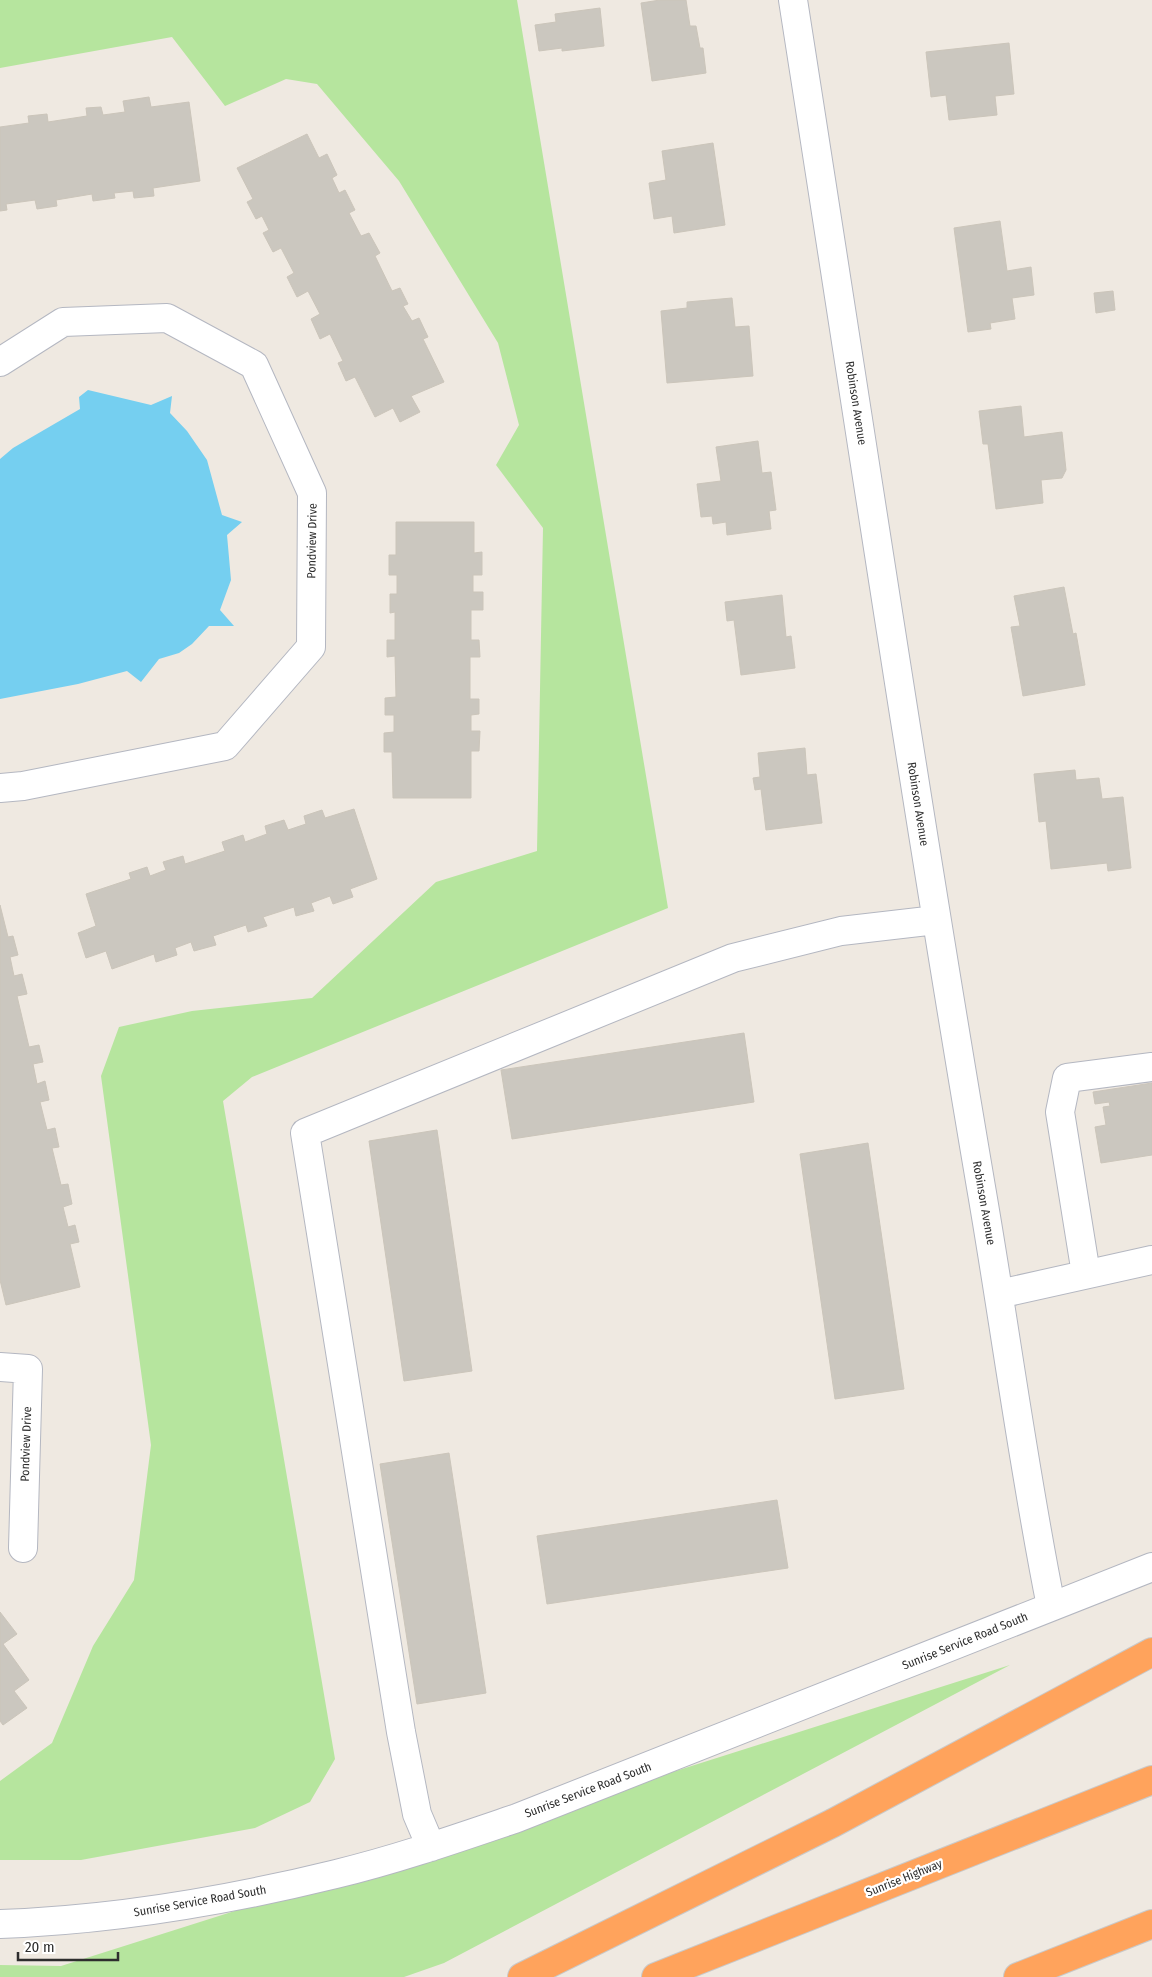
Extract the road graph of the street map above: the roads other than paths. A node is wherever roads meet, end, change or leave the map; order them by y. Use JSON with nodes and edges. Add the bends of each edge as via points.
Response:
{"nodes":[{"id":1,"x":793,"y":0,"type":"edge"},
{"id":2,"x":0,"y":362,"type":"edge"},
{"id":3,"x":0,"y":788,"type":"edge"},
{"id":4,"x":936,"y":920,"type":"junction"},
{"id":5,"x":1152,"y":1068,"type":"edge"},
{"id":6,"x":1152,"y":1260,"type":"edge"},
{"id":7,"x":1086,"y":1274,"type":"junction"},
{"id":8,"x":999,"y":1294,"type":"junction"},
{"id":9,"x":0,"y":1367,"type":"edge"},
{"id":10,"x":23,"y":1548,"type":"dead end"},
{"id":11,"x":1152,"y":1567,"type":"edge"},
{"id":12,"x":1052,"y":1606,"type":"junction"},
{"id":13,"x":1152,"y":1652,"type":"edge"},
{"id":14,"x":1152,"y":1780,"type":"edge"},
{"id":15,"x":431,"y":1847,"type":"junction"},
{"id":16,"x":0,"y":1924,"type":"edge"},
{"id":17,"x":1152,"y":1924,"type":"edge"},
{"id":18,"x":522,"y":1977,"type":"edge"},
{"id":19,"x":656,"y":1977,"type":"edge"},
{"id":20,"x":1018,"y":1977,"type":"edge"}],
"edges":[{"from":1,"to":4,"type":"street","name":"Robinson Avenue"},
{"from":2,"to":3,"type":"street","name":"Pondview Drive","via":[[63,322],[168,318],[254,365],[312,493],[311,647],[225,746]]},
{"from":4,"to":8,"type":"street","name":"Robinson Avenue"},
{"from":4,"to":15,"type":"street","via":[[841,931],[732,958],[305,1133],[401,1732],[417,1814]]},
{"from":5,"to":7,"type":"street","via":[[1067,1078],[1060,1112]]},
{"from":6,"to":7,"type":"street"},
{"from":7,"to":8,"type":"street"},
{"from":8,"to":12,"type":"street","name":"Robinson Avenue"},
{"from":9,"to":10,"type":"street","name":"Pondview Drive","via":[[28,1369]]},
{"from":11,"to":12,"type":"street","name":"Sunrise Service Road South"},
{"from":12,"to":15,"type":"street","name":"Sunrise Service Road South","via":[[580,1794]]},
{"from":13,"to":18,"type":"highway","via":[[833,1823]]},
{"from":14,"to":19,"type":"highway","name":"Sunrise Highway"},
{"from":15,"to":16,"type":"street","name":"Sunrise Service Road South","via":[[337,1874],[232,1897],[132,1914]]},
{"from":17,"to":20,"type":"highway"}]}
